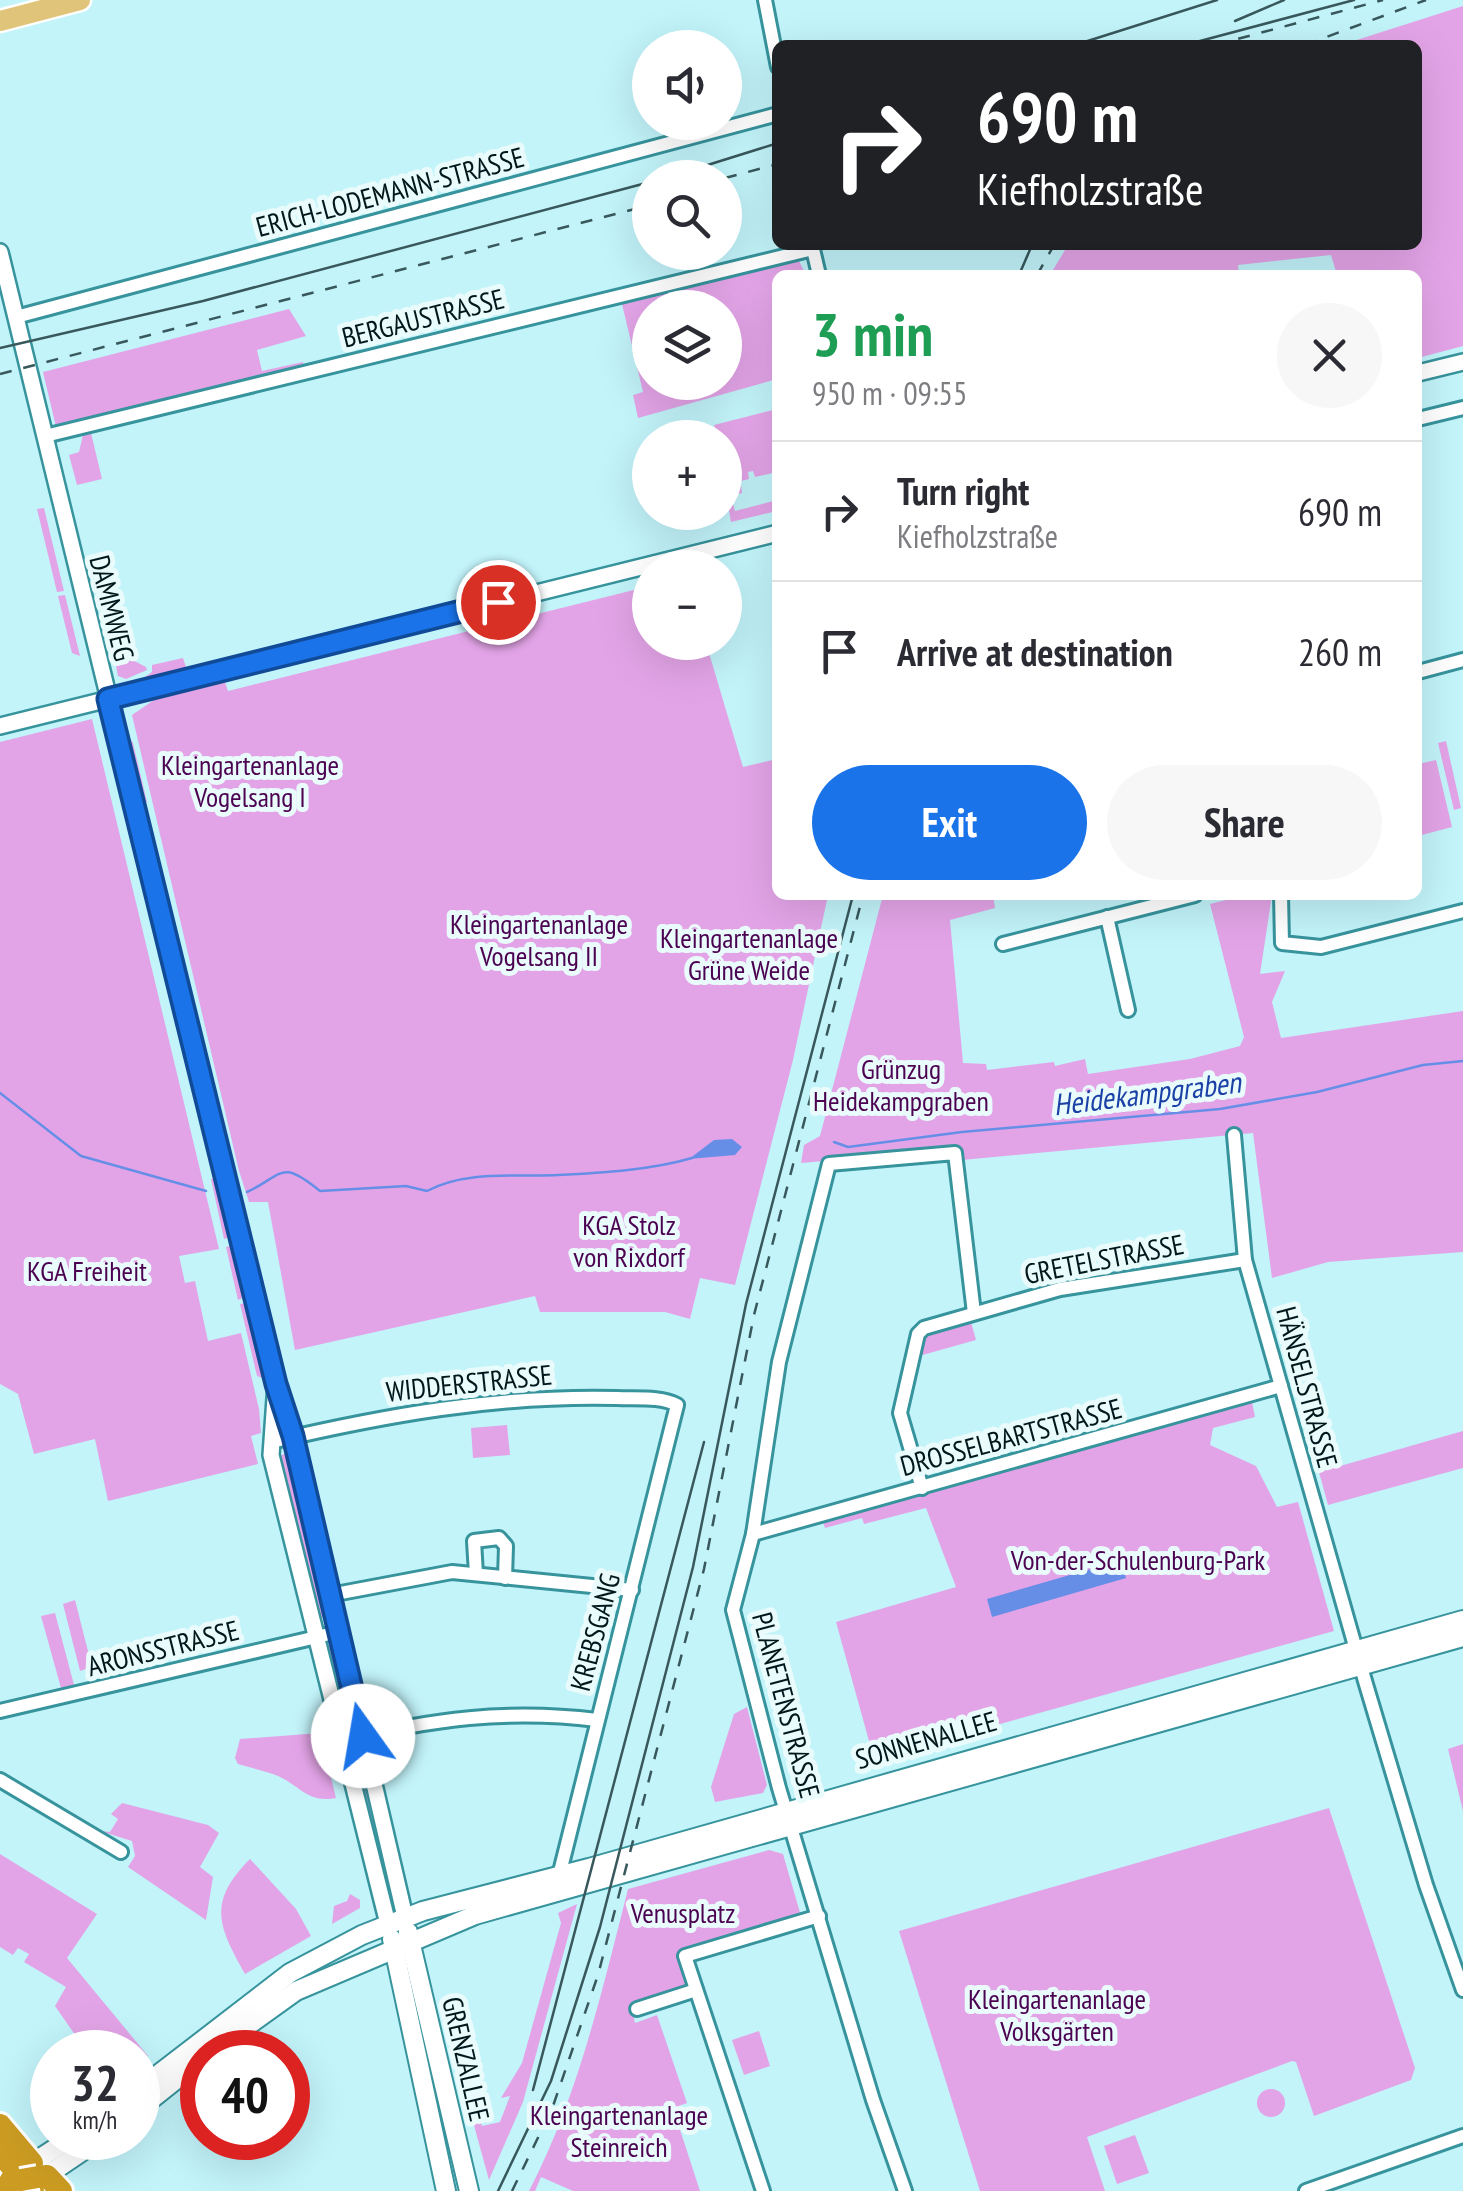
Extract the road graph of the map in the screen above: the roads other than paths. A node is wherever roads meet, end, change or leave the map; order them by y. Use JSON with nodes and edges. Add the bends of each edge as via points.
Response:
{"nodes":[{"id":1,"x":80,"y":0,"type":"edge"},
{"id":2,"x":765,"y":0,"type":"edge"},
{"id":3,"x":0,"y":21,"type":"edge"},
{"id":4,"x":773,"y":40,"type":"edge"},
{"id":5,"x":772,"y":116,"type":"edge"},
{"id":6,"x":800,"y":250,"type":"edge"},
{"id":7,"x":1,"y":263,"type":"edge"},
{"id":8,"x":16,"y":318,"type":"junction"},
{"id":9,"x":1463,"y":362,"type":"edge"},
{"id":10,"x":1422,"y":372,"type":"edge"},
{"id":11,"x":1463,"y":408,"type":"edge"},
{"id":12,"x":1422,"y":419,"type":"edge"},
{"id":13,"x":45,"y":436,"type":"junction"},
{"id":14,"x":772,"y":534,"type":"edge"},
{"id":15,"x":1463,"y":660,"type":"edge"},
{"id":16,"x":1422,"y":671,"type":"edge"},
{"id":17,"x":108,"y":699,"type":"junction"},
{"id":18,"x":0,"y":726,"type":"edge"},
{"id":19,"x":1165,"y":900,"type":"edge"},
{"id":20,"x":1281,"y":900,"type":"edge"},
{"id":21,"x":1463,"y":911,"type":"edge"},
{"id":22,"x":1107,"y":917,"type":"junction"},
{"id":23,"x":1002,"y":944,"type":"dead end"},
{"id":24,"x":1128,"y":1010,"type":"dead end"},
{"id":25,"x":1234,"y":1135,"type":"dead end"},
{"id":26,"x":1245,"y":1260,"type":"junction"},
{"id":27,"x":974,"y":1314,"type":"junction"},
{"id":28,"x":276,"y":1384,"type":"junction"},
{"id":29,"x":1282,"y":1386,"type":"junction"},
{"id":30,"x":674,"y":1402,"type":"joint"},
{"id":31,"x":293,"y":1436,"type":"junction"},
{"id":32,"x":271,"y":1442,"type":"junction"},
{"id":33,"x":922,"y":1488,"type":"junction"},
{"id":34,"x":753,"y":1534,"type":"junction"},
{"id":35,"x":476,"y":1574,"type":"junction"},
{"id":36,"x":505,"y":1578,"type":"junction"},
{"id":37,"x":632,"y":1590,"type":"junction"},
{"id":38,"x":330,"y":1595,"type":"junction"},
{"id":39,"x":1463,"y":1620,"type":"edge"},
{"id":40,"x":338,"y":1632,"type":"junction"},
{"id":41,"x":318,"y":1636,"type":"junction"},
{"id":42,"x":1463,"y":1638,"type":"edge"},
{"id":43,"x":1357,"y":1656,"type":"junction"},
{"id":44,"x":0,"y":1712,"type":"edge"},
{"id":45,"x":597,"y":1720,"type":"junction"},
{"id":46,"x":363,"y":1736,"type":"junction"},
{"id":47,"x":344,"y":1741,"type":"junction"},
{"id":48,"x":0,"y":1780,"type":"edge"},
{"id":49,"x":789,"y":1817,"type":"junction"},
{"id":50,"x":120,"y":1852,"type":"dead end"},
{"id":51,"x":558,"y":1876,"type":"junction"},
{"id":52,"x":819,"y":1916,"type":"junction"},
{"id":53,"x":397,"y":1920,"type":"junction"},
{"id":54,"x":350,"y":1941,"type":"junction"},
{"id":55,"x":401,"y":1943,"type":"junction"},
{"id":56,"x":358,"y":1961,"type":"junction"},
{"id":57,"x":696,"y":1990,"type":"junction"},
{"id":58,"x":1463,"y":1990,"type":"edge"},
{"id":59,"x":637,"y":2009,"type":"dead end"},
{"id":60,"x":241,"y":2030,"type":"edge"},
{"id":61,"x":160,"y":2073,"type":"edge"},
{"id":62,"x":180,"y":2077,"type":"edge"},
{"id":63,"x":160,"y":2092,"type":"edge"},
{"id":64,"x":0,"y":2124,"type":"edge"},
{"id":65,"x":1463,"y":2137,"type":"edge"},
{"id":66,"x":0,"y":2153,"type":"edge"},
{"id":67,"x":46,"y":2160,"type":"edge"},
{"id":68,"x":61,"y":2160,"type":"edge"},
{"id":69,"x":24,"y":2180,"type":"edge"},
{"id":70,"x":446,"y":2191,"type":"edge"},
{"id":71,"x":467,"y":2191,"type":"edge"},
{"id":72,"x":763,"y":2191,"type":"edge"},
{"id":73,"x":905,"y":2191,"type":"edge"},
{"id":74,"x":1306,"y":2191,"type":"edge"}],
"edges":[{"from":1,"to":3,"type":"main road"},
{"from":2,"to":4,"type":"street"},
{"from":5,"to":8,"type":"street","name":"ERICH-LODEMANN-STRASSE"},
{"from":6,"to":13,"type":"street","name":"BERGAUSTRASSE"},
{"from":7,"to":8,"type":"street","name":"DAMMWEG"},
{"from":8,"to":13,"type":"street","name":"DAMMWEG"},
{"from":9,"to":10,"type":"street"},
{"from":11,"to":12,"type":"street"},
{"from":13,"to":17,"type":"street","name":"DAMMWEG"},
{"from":14,"to":17,"type":"street"},
{"from":15,"to":16,"type":"street"},
{"from":17,"to":18,"type":"street"},
{"from":17,"to":28,"type":"street","name":"DAMMWEG"},
{"from":19,"to":22,"type":"street"},
{"from":20,"to":21,"type":"street","via":[[1282,944],[1321,948]]},
{"from":22,"to":23,"type":"street"},
{"from":22,"to":24,"type":"street"},
{"from":25,"to":26,"type":"street","name":"HÄNSELSTRASSE"},
{"from":26,"to":27,"type":"street","name":"GRETELSTRASSE","via":[[1060,1289]]},
{"from":26,"to":29,"type":"street","name":"HÄNSELSTRASSE"},
{"from":27,"to":33,"type":"street","name":"GRETELSTRASSE","via":[[918,1334],[900,1413]]},
{"from":27,"to":34,"type":"street","name":"PLANETENSTRASSE","via":[[955,1153],[829,1164],[778,1362]]},
{"from":28,"to":31,"type":"street","name":"DAMMWEG"},
{"from":28,"to":32,"type":"street","name":"DAMMWEG"},
{"from":29,"to":33,"type":"street","name":"DROSSELBARTSTRASSE"},
{"from":29,"to":43,"type":"street","name":"HÄNSELSTRASSE"},
{"from":30,"to":31,"type":"street","name":"WIDDERSTRASSE","via":[[486,1402]]},
{"from":30,"to":37,"type":"street","name":"KREBSGANG","via":[[678,1410]]},
{"from":31,"to":32,"type":"street","name":"WIDDERSTRASSE"},
{"from":31,"to":38,"type":"street","name":"DAMMWEG"},
{"from":32,"to":41,"type":"street","name":"DAMMWEG"},
{"from":33,"to":34,"type":"street","name":"DROSSELBARTSTRASSE"},
{"from":34,"to":49,"type":"street","name":"PLANETENSTRASSE","via":[[733,1610]]},
{"from":35,"to":36,"type":"street"},
{"from":35,"to":36,"type":"street","via":[[474,1542],[499,1538],[506,1546]]},
{"from":35,"to":38,"type":"street","via":[[419,1576]]},
{"from":36,"to":37,"type":"street"},
{"from":37,"to":45,"type":"street","name":"KREBSGANG"},
{"from":38,"to":40,"type":"street","name":"DAMMWEG"},
{"from":39,"to":43,"type":"main road","name":"SONNENALLEE"},
{"from":40,"to":41,"type":"street","name":"ARONSSTRASSE"},
{"from":40,"to":46,"type":"street","name":"DAMMWEG"},
{"from":41,"to":44,"type":"street","name":"ARONSSTRASSE"},
{"from":41,"to":47,"type":"street","name":"DAMMWEG"},
{"from":42,"to":43,"type":"main road","name":"SONNENALLEE"},
{"from":43,"to":49,"type":"main road","name":"SONNENALLEE"},
{"from":43,"to":58,"type":"street","name":"HÄNSELSTRASSE"},
{"from":45,"to":46,"type":"street","via":[[496,1714]]},
{"from":45,"to":51,"type":"street","name":"KREBSGANG"},
{"from":46,"to":47,"type":"street"},
{"from":46,"to":53,"type":"street","name":"DAMMWEG"},
{"from":47,"to":53,"type":"street","name":"DAMMWEG"},
{"from":48,"to":50,"type":"street"},
{"from":49,"to":51,"type":"main road","name":"SONNENALLEE"},
{"from":49,"to":52,"type":"street","name":"PLANETENSTRASSE"},
{"from":49,"to":55,"type":"main road","name":"SONNENALLEE"},
{"from":51,"to":53,"type":"main road","name":"SONNENALLEE"},
{"from":52,"to":57,"type":"street","via":[[686,1956]]},
{"from":52,"to":73,"type":"street","name":"PLANETENSTRASSE"},
{"from":53,"to":54,"type":"main road","name":"SONNENALLEE"},
{"from":53,"to":55,"type":"main road"},
{"from":54,"to":56,"type":"main road"},
{"from":54,"to":61,"type":"main road","name":"SONNENALLEE","via":[[259,1994]]},
{"from":55,"to":56,"type":"main road","name":"SONNENALLEE"},
{"from":55,"to":70,"type":"main road","name":"GRENZALLEE"},
{"from":55,"to":71,"type":"main road","name":"GRENZALLEE"},
{"from":56,"to":60,"type":"main road","name":"SONNENALLEE","via":[[284,1998]]},
{"from":57,"to":59,"type":"street"},
{"from":57,"to":72,"type":"street"},
{"from":62,"to":63,"type":"main road"},
{"from":64,"to":69,"type":"highway"},
{"from":65,"to":74,"type":"street"},
{"from":66,"to":69,"type":"highway"},
{"from":67,"to":69,"type":"main road"},
{"from":68,"to":69,"type":"main road"}]}
